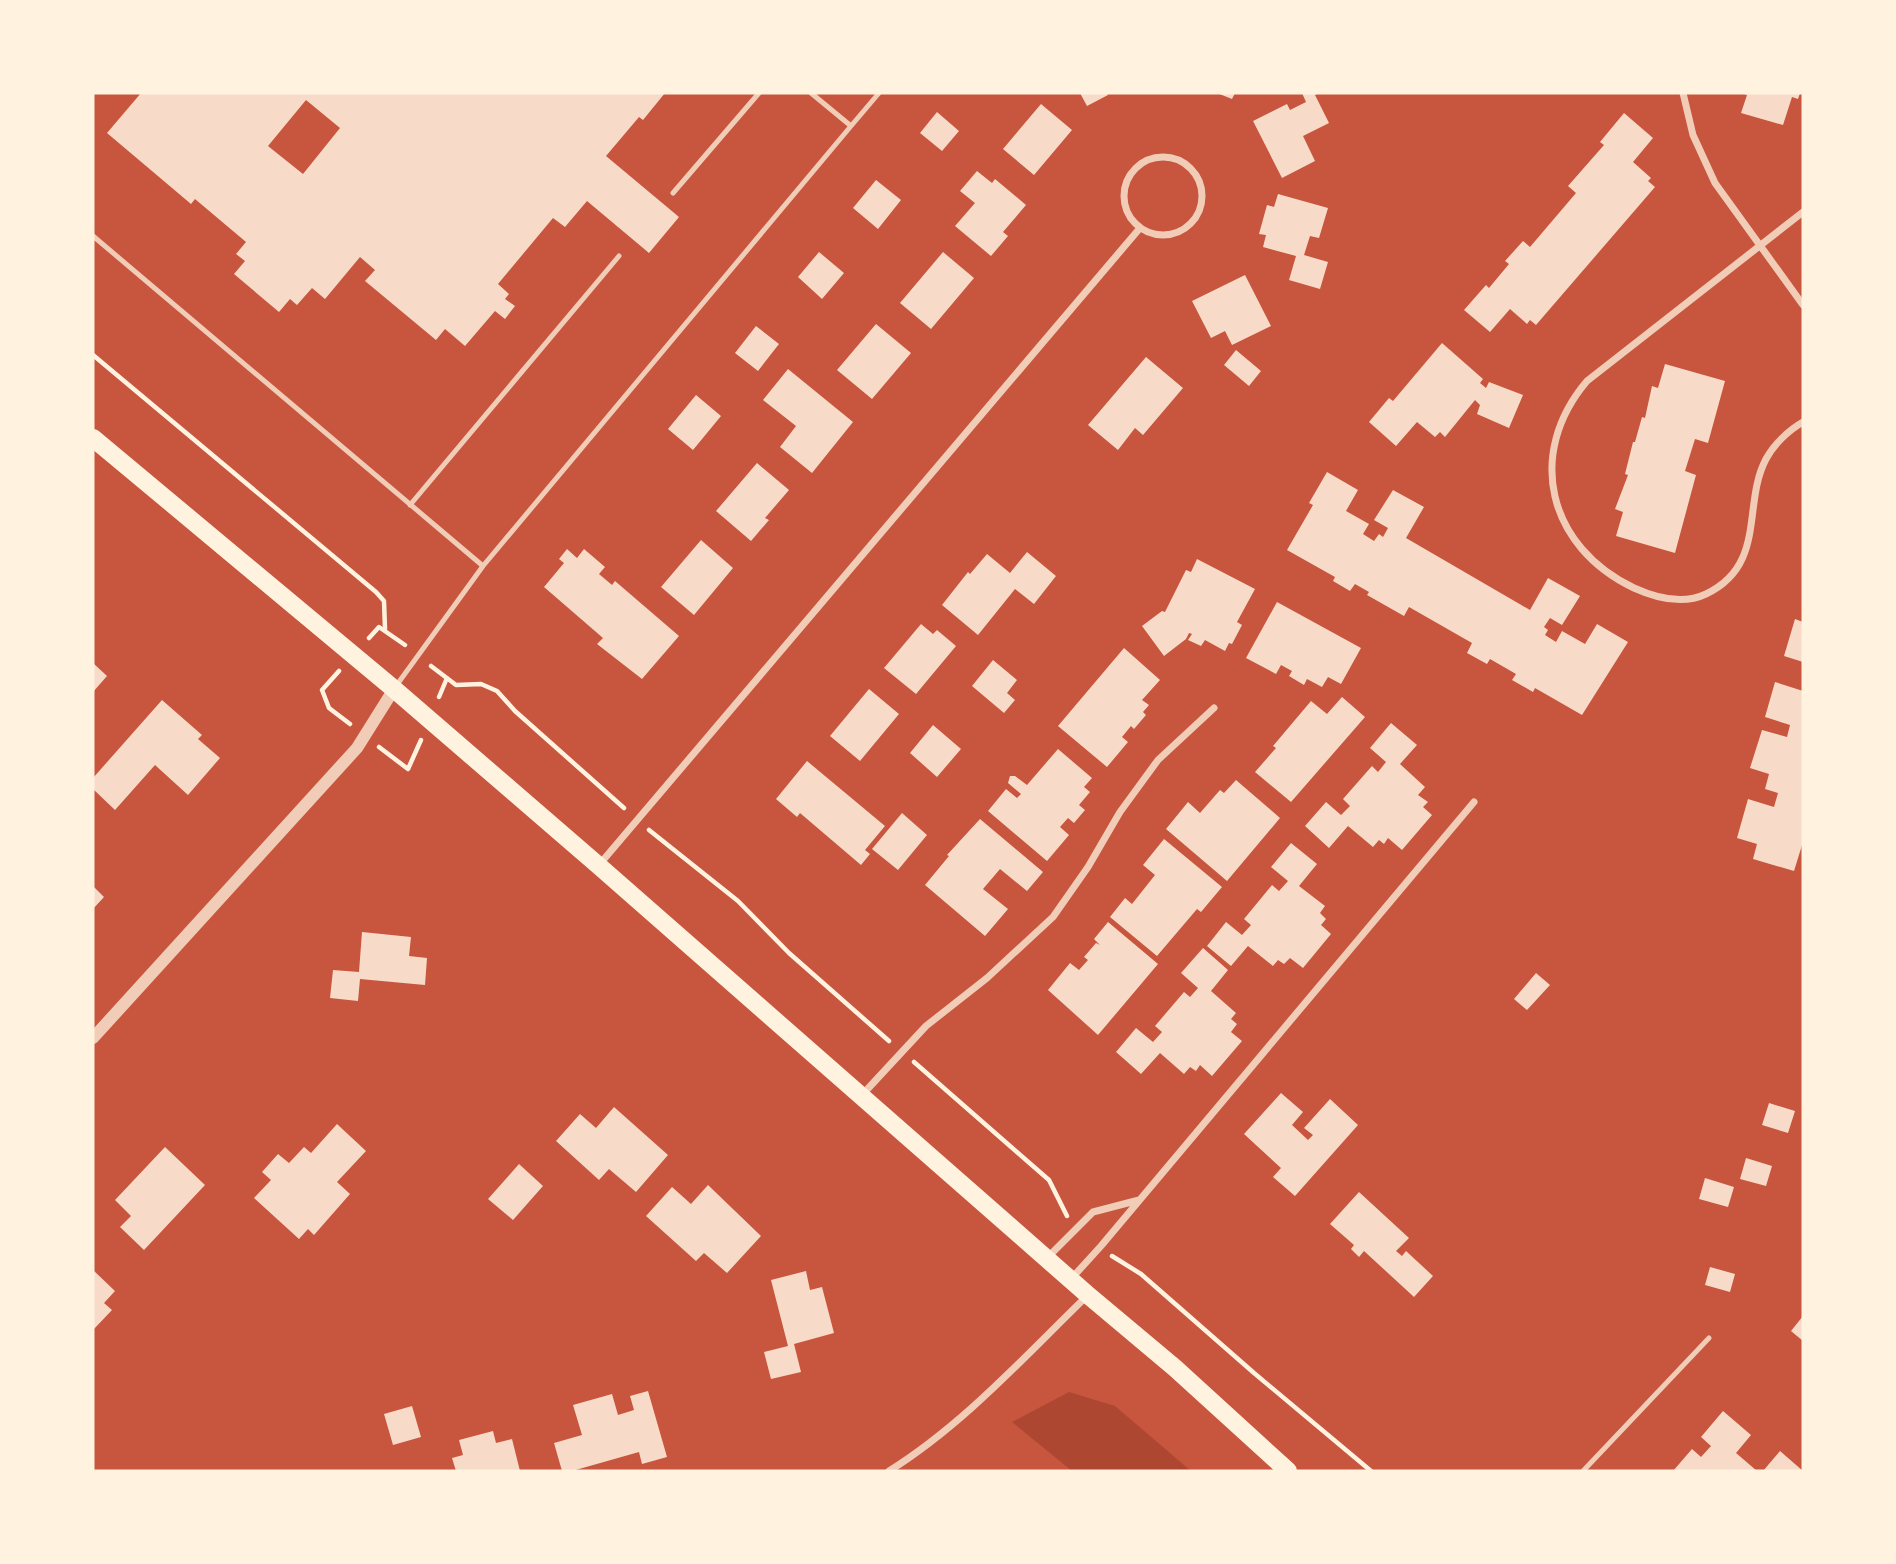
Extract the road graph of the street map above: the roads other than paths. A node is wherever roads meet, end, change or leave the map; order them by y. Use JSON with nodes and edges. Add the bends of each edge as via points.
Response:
{"nodes":[{"id":1,"x":758,"y":93,"type":"edge"},
{"id":2,"x":811,"y":93,"type":"edge"},
{"id":3,"x":879,"y":93,"type":"edge"},
{"id":4,"x":1683,"y":93,"type":"edge"},
{"id":5,"x":851,"y":125,"type":"junction"},
{"id":6,"x":673,"y":193,"type":"dead end"},
{"id":7,"x":1803,"y":212,"type":"edge"},
{"id":8,"x":1140,"y":228,"type":"junction"},
{"id":9,"x":93,"y":236,"type":"edge"},
{"id":10,"x":1760,"y":245,"type":"junction"},
{"id":11,"x":619,"y":256,"type":"dead end"},
{"id":12,"x":1803,"y":305,"type":"edge"},
{"id":13,"x":1803,"y":422,"type":"edge"},
{"id":14,"x":93,"y":438,"type":"edge"},
{"id":15,"x":410,"y":505,"type":"junction"},
{"id":16,"x":484,"y":566,"type":"junction"},
{"id":17,"x":394,"y":689,"type":"junction"},
{"id":18,"x":1214,"y":708,"type":"dead end"},
{"id":19,"x":1474,"y":802,"type":"dead end"},
{"id":20,"x":599,"y":866,"type":"junction"},
{"id":21,"x":93,"y":1038,"type":"edge"},
{"id":22,"x":862,"y":1095,"type":"junction"},
{"id":23,"x":1140,"y":1200,"type":"junction"},
{"id":24,"x":1046,"y":1259,"type":"junction"},
{"id":25,"x":1070,"y":1279,"type":"junction"},
{"id":26,"x":1088,"y":1295,"type":"junction"},
{"id":27,"x":1709,"y":1338,"type":"dead end"},
{"id":28,"x":889,"y":1471,"type":"edge"},
{"id":29,"x":1288,"y":1471,"type":"edge"},
{"id":30,"x":1583,"y":1471,"type":"edge"}],
"edges":[{"from":1,"to":6,"type":"lane"},
{"from":2,"to":5,"type":"lane"},
{"from":3,"to":5,"type":"lane"},
{"from":4,"to":10,"type":"street","via":[[1703,160]]},
{"from":5,"to":16,"type":"lane"},
{"from":7,"to":10,"type":"street"},
{"from":8,"to":8,"type":"street","via":[[1165,236],[1178,233],[1198,216],[1202,203],[1198,177],[1180,160],[1155,157],[1133,170],[1124,194],[1125,207]]},
{"from":8,"to":20,"type":"street"},
{"from":9,"to":15,"type":"lane"},
{"from":10,"to":12,"type":"street"},
{"from":10,"to":13,"type":"street","via":[[1575,395],[1553,446],[1552,480],[1560,513],[1584,550],[1624,583],[1660,598],[1686,600],[1705,595],[1738,566],[1748,546],[1760,471],[1773,448]]},
{"from":11,"to":15,"type":"lane"},
{"from":14,"to":17,"type":"main road"},
{"from":15,"to":16,"type":"lane"},
{"from":16,"to":17,"type":"lane"},
{"from":17,"to":20,"type":"main road"},
{"from":17,"to":21,"type":"street","via":[[357,748]]},
{"from":18,"to":22,"type":"street","via":[[1158,761],[1054,917],[926,1026]]},
{"from":19,"to":23,"type":"street"},
{"from":20,"to":22,"type":"main road"},
{"from":22,"to":24,"type":"main road"},
{"from":23,"to":24,"type":"street","via":[[1093,1212]]},
{"from":23,"to":25,"type":"street"},
{"from":24,"to":25,"type":"main road"},
{"from":25,"to":26,"type":"main road"},
{"from":26,"to":28,"type":"street","via":[[973,1407]]},
{"from":26,"to":29,"type":"main road"},
{"from":27,"to":30,"type":"lane"}]}
